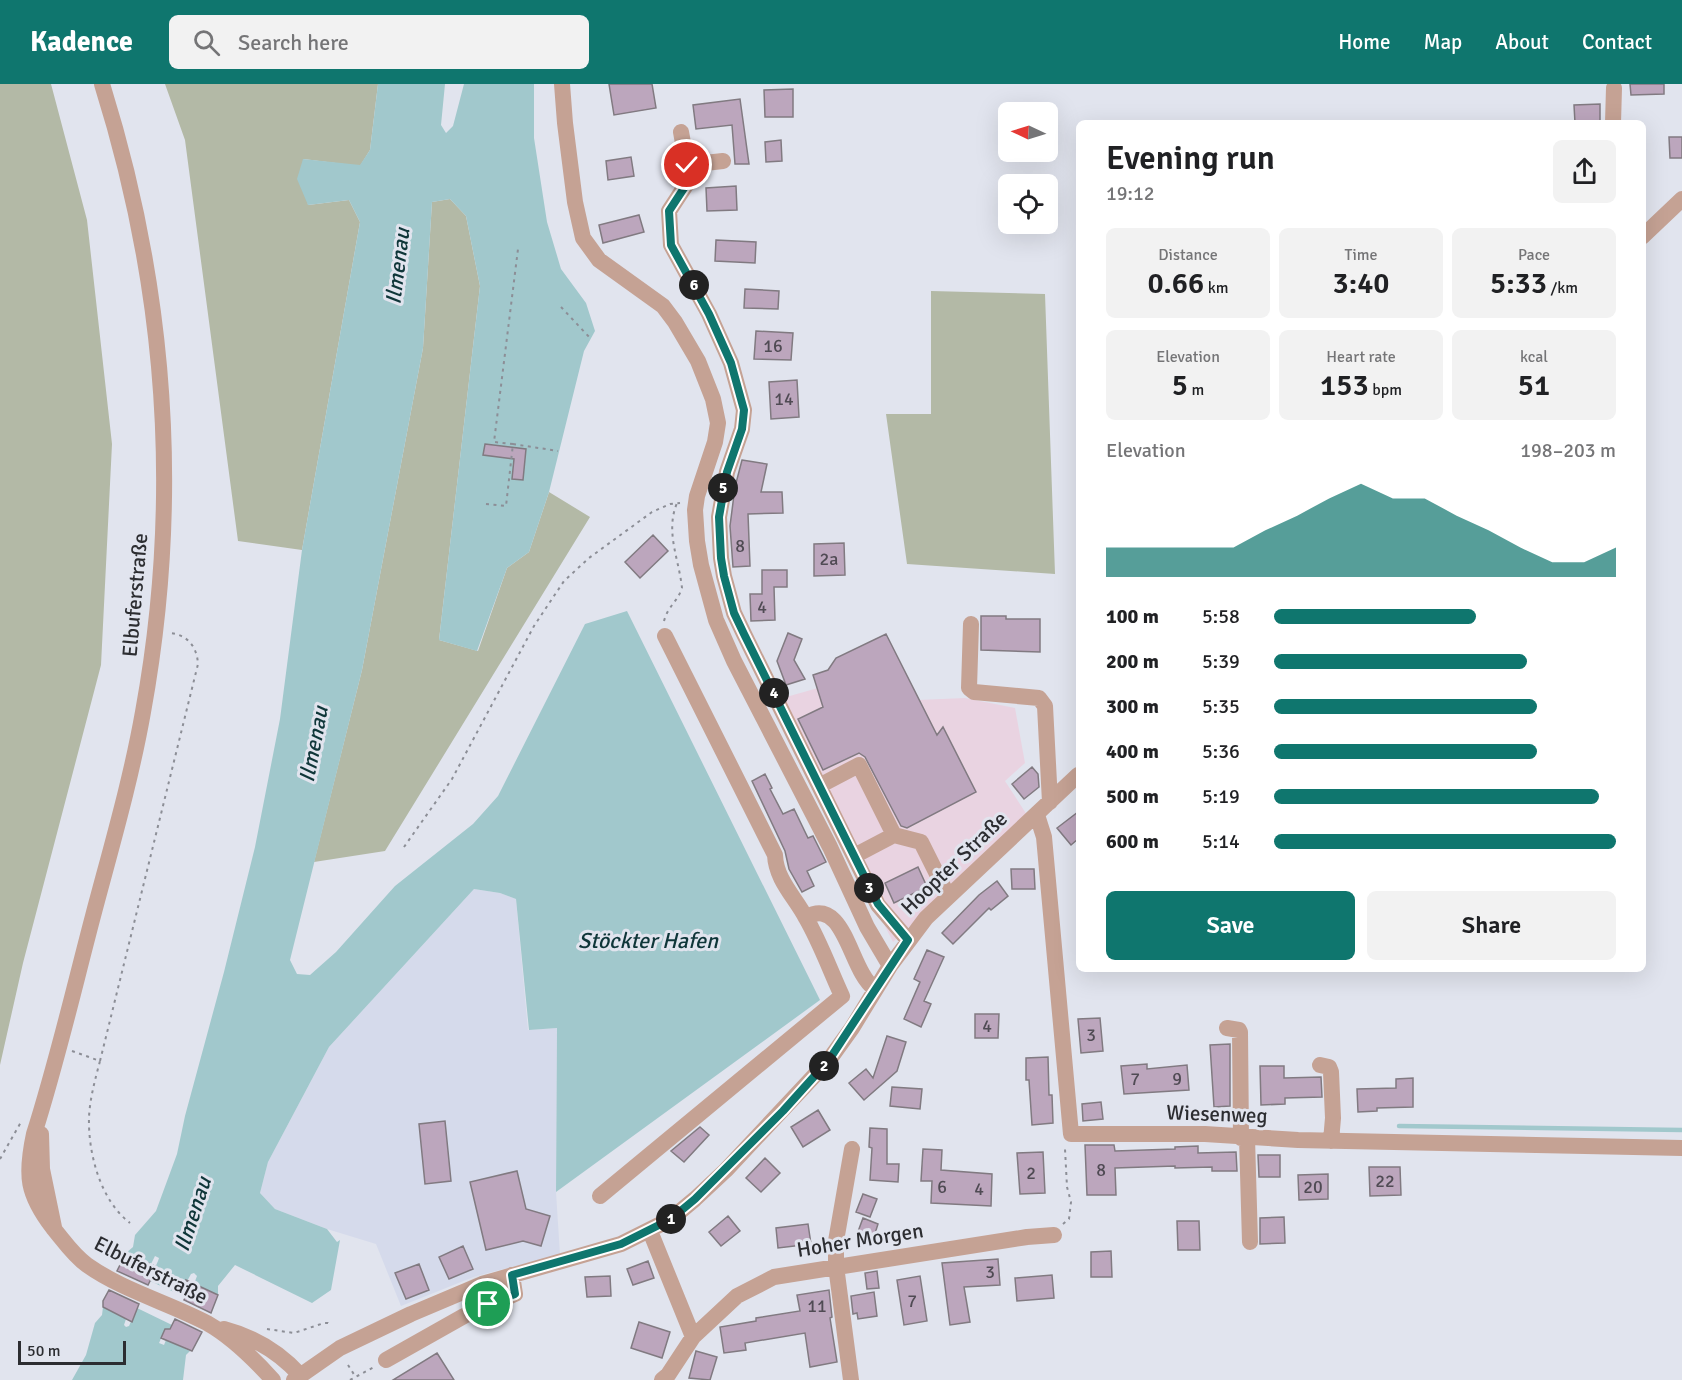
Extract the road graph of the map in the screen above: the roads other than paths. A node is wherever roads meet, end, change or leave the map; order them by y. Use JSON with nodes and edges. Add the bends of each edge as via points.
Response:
{"nodes":[{"id":1,"x":102,"y":84,"type":"edge"},
{"id":2,"x":566,"y":87,"type":"edge"},
{"id":3,"x":1614,"y":88,"type":"dead end"},
{"id":4,"x":1613,"y":120,"type":"edge"},
{"id":5,"x":681,"y":132,"type":"dead end"},
{"id":6,"x":723,"y":161,"type":"dead end"},
{"id":7,"x":687,"y":165,"type":"junction"},
{"id":8,"x":1682,"y":199,"type":"edge"},
{"id":9,"x":1646,"y":233,"type":"edge"},
{"id":10,"x":971,"y":624,"type":"dead end"},
{"id":11,"x":665,"y":636,"type":"road end"},
{"id":12,"x":1076,"y":777,"type":"edge"},
{"id":13,"x":819,"y":786,"type":"junction"},
{"id":14,"x":1050,"y":802,"type":"junction"},
{"id":15,"x":1037,"y":815,"type":"junction"},
{"id":16,"x":894,"y":835,"type":"junction"},
{"id":17,"x":854,"y":856,"type":"junction"},
{"id":18,"x":948,"y":896,"type":"junction"},
{"id":19,"x":806,"y":917,"type":"junction"},
{"id":20,"x":908,"y":940,"type":"junction"},
{"id":21,"x":890,"y":966,"type":"junction"},
{"id":22,"x":875,"y":989,"type":"junction"},
{"id":23,"x":1227,"y":1028,"type":"dead end"},
{"id":24,"x":1252,"y":1058,"type":"dead end"},
{"id":25,"x":1320,"y":1065,"type":"dead end"},
{"id":26,"x":1247,"y":1138,"type":"junction"},
{"id":27,"x":1331,"y":1141,"type":"junction"},
{"id":28,"x":1682,"y":1148,"type":"edge"},
{"id":29,"x":852,"y":1149,"type":"dead end"},
{"id":30,"x":600,"y":1196,"type":"dead end"},
{"id":31,"x":650,"y":1231,"type":"junction"},
{"id":32,"x":1054,"y":1235,"type":"road end"},
{"id":33,"x":1250,"y":1242,"type":"dead end"},
{"id":34,"x":836,"y":1266,"type":"junction"},
{"id":35,"x":512,"y":1275,"type":"junction"},
{"id":36,"x":206,"y":1323,"type":"junction"},
{"id":37,"x":693,"y":1337,"type":"junction"},
{"id":38,"x":386,"y":1360,"type":"road end"},
{"id":39,"x":297,"y":1378,"type":"edge"},
{"id":40,"x":273,"y":1380,"type":"edge"},
{"id":41,"x":662,"y":1380,"type":"edge"},
{"id":42,"x":851,"y":1380,"type":"edge"}],
"edges":[{"from":1,"to":36,"type":"street","name":"Elbuferstraße","via":[[123,155],[151,286],[159,350],[165,466],[163,550],[155,631],[133,761],[43,1103],[42,1169],[54,1228],[77,1257],[113,1280]]},
{"from":2,"to":21,"type":"street","via":[[575,201],[583,238],[599,260],[663,306],[693,351],[713,399],[718,423],[716,442],[695,504],[701,565],[720,629]]},
{"from":3,"to":4,"type":"street"},
{"from":5,"to":7,"type":"street"},
{"from":6,"to":7,"type":"street"},
{"from":7,"to":13,"type":"street","via":[[686,185],[669,211],[671,245],[731,363],[744,410],[719,517],[728,594]]},
{"from":8,"to":9,"type":"street"},
{"from":10,"to":14,"type":"street","via":[[969,688],[974,692],[1032,697],[1045,706]]},
{"from":11,"to":19,"type":"street","via":[[775,855],[775,866]]},
{"from":12,"to":14,"type":"street","name":"Hoopter Straße"},
{"from":13,"to":16,"type":"street","via":[[859,765]]},
{"from":13,"to":17,"type":"street"},
{"from":14,"to":15,"type":"street","name":"Hoopter Straße"},
{"from":15,"to":18,"type":"street","name":"Hoopter Straße"},
{"from":15,"to":26,"type":"street","name":"Wiesenweg","via":[[1044,837],[1071,1134],[1205,1134]]},
{"from":16,"to":17,"type":"street"},
{"from":16,"to":18,"type":"street","via":[[921,842]]},
{"from":17,"to":20,"type":"street","via":[[878,904]]},
{"from":18,"to":20,"type":"street","name":"Hoopter Straße"},
{"from":19,"to":22,"type":"street","via":[[822,913],[833,918],[858,967]]},
{"from":19,"to":30,"type":"street","via":[[842,996]]},
{"from":20,"to":21,"type":"street","name":"Hoopter Straße"},
{"from":21,"to":22,"type":"street","name":"Hoopter Straße"},
{"from":22,"to":31,"type":"street","name":"Hoopter Straße","via":[[829,1060],[796,1097],[711,1185],[671,1219]]},
{"from":23,"to":26,"type":"street","via":[[1240,1032]]},
{"from":24,"to":26,"type":"street"},
{"from":25,"to":27,"type":"street","via":[[1329,1067],[1331,1072]]},
{"from":26,"to":27,"type":"street","name":"Wiesenweg"},
{"from":26,"to":33,"type":"street"},
{"from":27,"to":28,"type":"street","name":"Wiesenweg"},
{"from":29,"to":34,"type":"street"},
{"from":31,"to":35,"type":"street","name":"Hoopter Straße","via":[[595,1253]]},
{"from":31,"to":37,"type":"street"},
{"from":32,"to":34,"type":"street","name":"Hoher Morgen"},
{"from":34,"to":37,"type":"street","name":"Hoher Morgen","via":[[774,1278],[737,1296]]},
{"from":34,"to":42,"type":"street"},
{"from":35,"to":38,"type":"street","via":[[515,1294],[464,1316]]},
{"from":35,"to":39,"type":"street","name":"Hoopter Straße","via":[[371,1332]]},
{"from":36,"to":39,"type":"street","name":"Elbuferstraße","via":[[267,1348],[289,1363]]},
{"from":36,"to":40,"type":"street","name":"Elbuferstraße","via":[[235,1343]]},
{"from":37,"to":41,"type":"street","name":"Hoher Morgen"}]}
